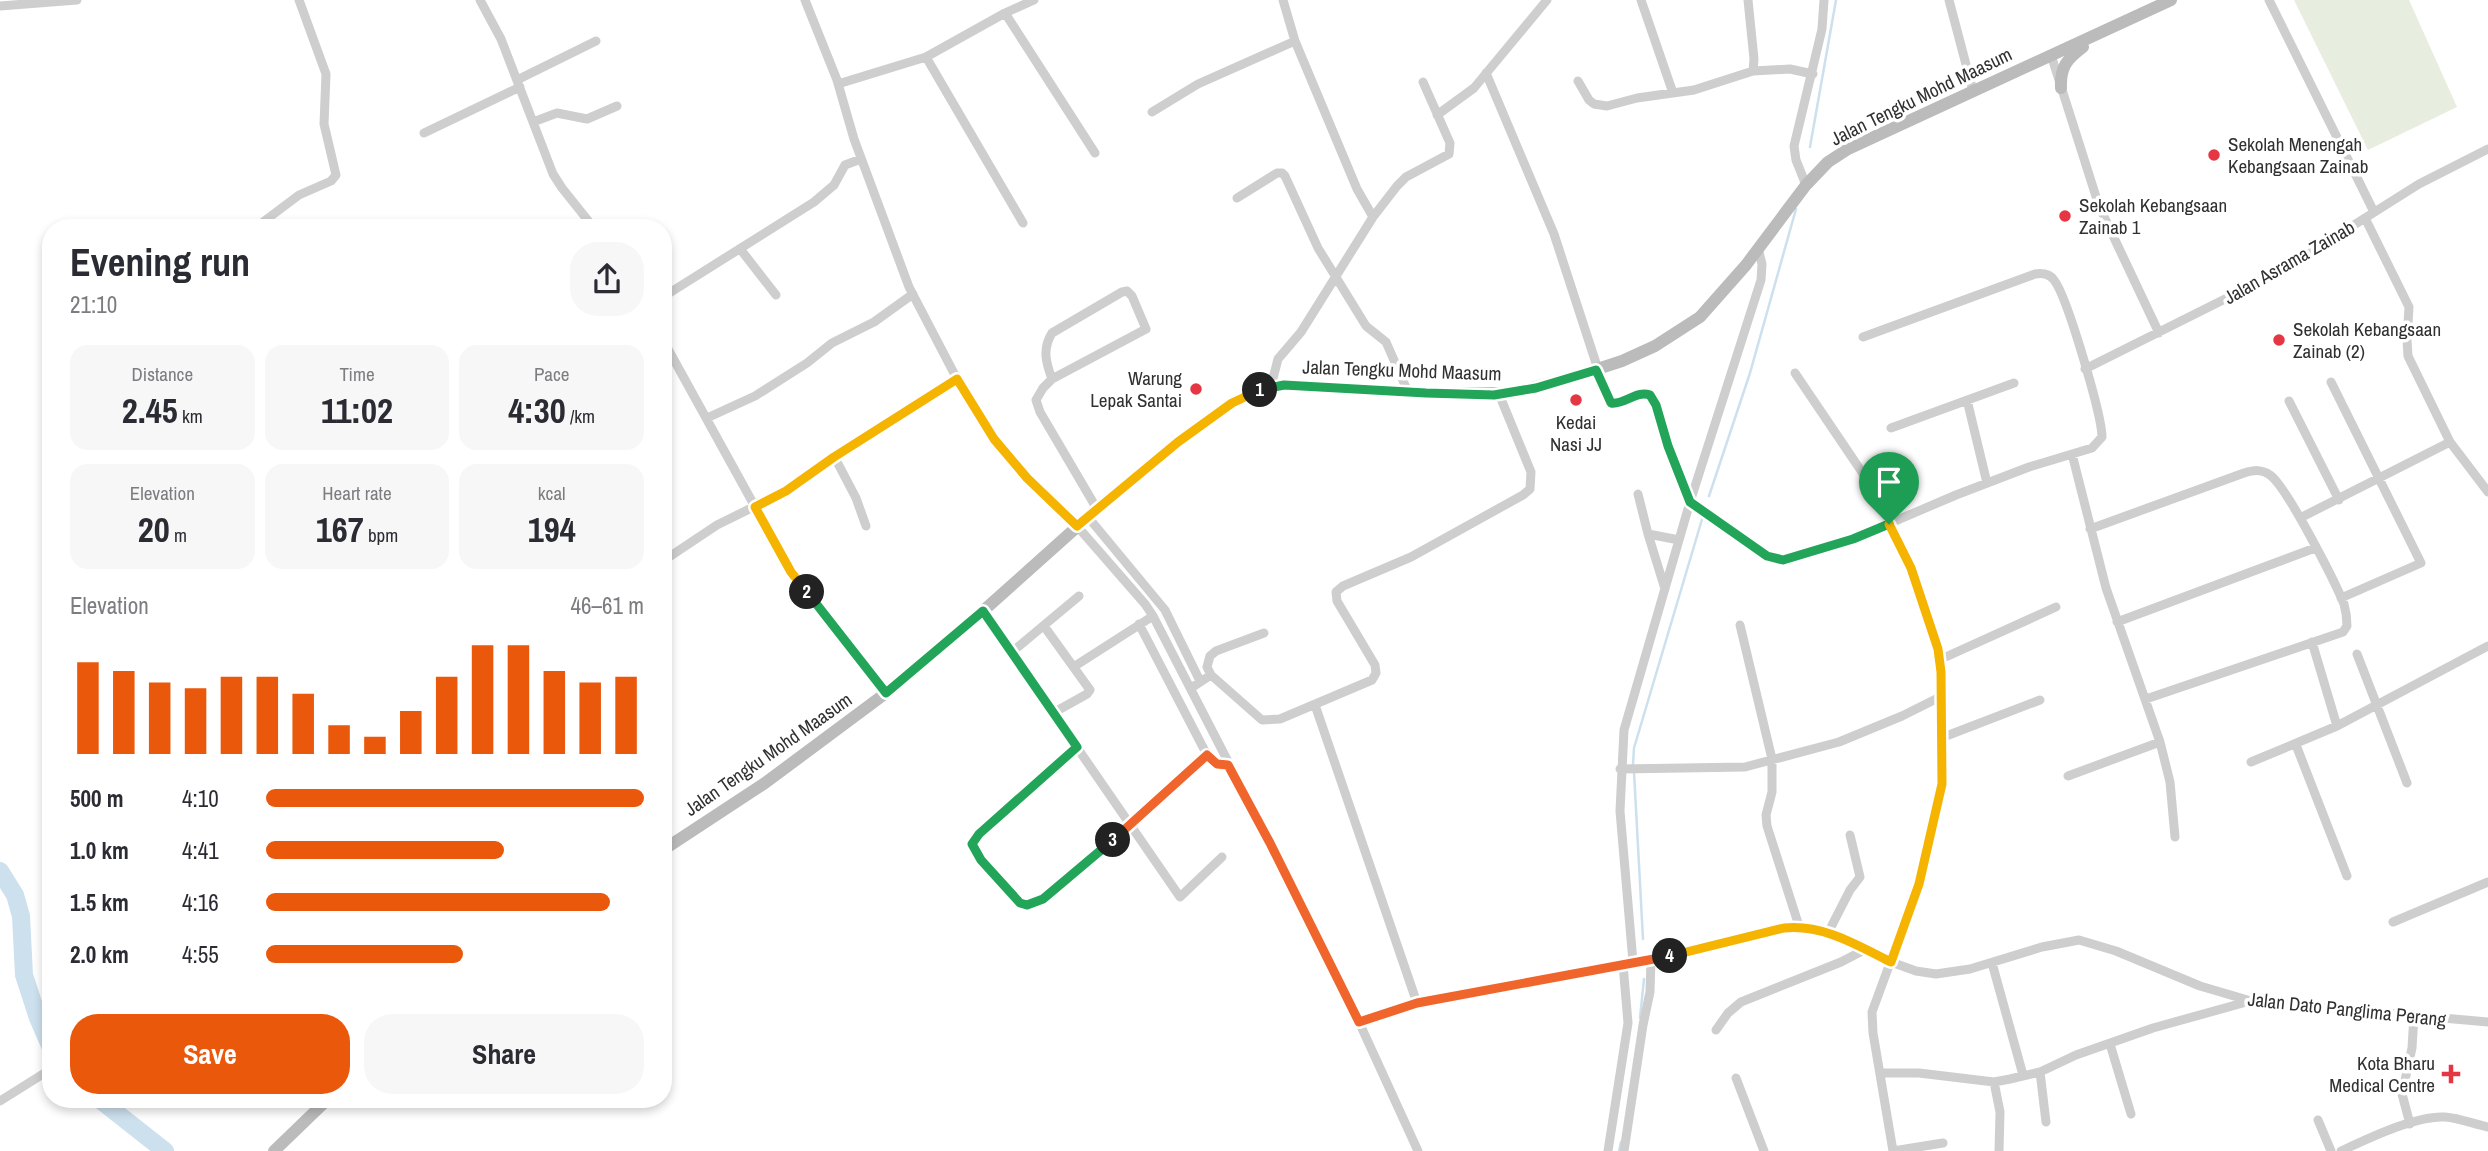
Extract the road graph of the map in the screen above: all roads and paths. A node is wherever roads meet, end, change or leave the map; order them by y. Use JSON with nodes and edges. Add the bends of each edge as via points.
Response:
{"nodes":[{"id":1,"x":77,"y":0,"type":"edge"},
{"id":2,"x":480,"y":0,"type":"edge"},
{"id":3,"x":805,"y":0,"type":"edge"},
{"id":4,"x":1034,"y":0,"type":"edge"},
{"id":5,"x":1283,"y":0,"type":"edge"},
{"id":6,"x":1547,"y":0,"type":"edge"},
{"id":7,"x":1641,"y":0,"type":"edge"},
{"id":8,"x":1748,"y":0,"type":"edge"},
{"id":9,"x":1824,"y":0,"type":"edge"},
{"id":10,"x":1949,"y":0,"type":"edge"},
{"id":11,"x":2171,"y":0,"type":"edge"},
{"id":12,"x":2269,"y":0,"type":"edge"},
{"id":13,"x":301,"y":1,"type":"edge"},
{"id":14,"x":0,"y":6,"type":"edge"},
{"id":15,"x":1005,"y":13,"type":"junction"},
{"id":16,"x":2100,"y":34,"type":"junction"},
{"id":17,"x":596,"y":41,"type":"dead end"},
{"id":18,"x":1295,"y":41,"type":"junction"},
{"id":19,"x":2051,"y":55,"type":"junction"},
{"id":20,"x":926,"y":57,"type":"junction"},
{"id":21,"x":1753,"y":71,"type":"junction"},
{"id":22,"x":1486,"y":72,"type":"junction"},
{"id":23,"x":1813,"y":74,"type":"junction"},
{"id":24,"x":1578,"y":81,"type":"dead end"},
{"id":25,"x":1423,"y":82,"type":"dead end"},
{"id":26,"x":518,"y":83,"type":"junction"},
{"id":27,"x":838,"y":84,"type":"junction"},
{"id":28,"x":2061,"y":88,"type":"junction"},
{"id":29,"x":1973,"y":91,"type":"junction"},
{"id":30,"x":1673,"y":93,"type":"junction"},
{"id":31,"x":617,"y":106,"type":"dead end"},
{"id":32,"x":1152,"y":112,"type":"dead end"},
{"id":33,"x":1437,"y":116,"type":"junction"},
{"id":34,"x":533,"y":122,"type":"junction"},
{"id":35,"x":424,"y":133,"type":"dead end"},
{"id":36,"x":2488,"y":149,"type":"edge"},
{"id":37,"x":1095,"y":153,"type":"dead end"},
{"id":38,"x":861,"y":159,"type":"junction"},
{"id":39,"x":1805,"y":185,"type":"junction"},
{"id":40,"x":1237,"y":198,"type":"dead end"},
{"id":41,"x":2370,"y":215,"type":"junction"},
{"id":42,"x":1373,"y":218,"type":"junction"},
{"id":43,"x":268,"y":219,"type":"edge"},
{"id":44,"x":587,"y":219,"type":"edge"},
{"id":45,"x":1023,"y":223,"type":"dead end"},
{"id":46,"x":1758,"y":248,"type":"junction"},
{"id":47,"x":741,"y":250,"type":"junction"},
{"id":48,"x":1336,"y":276,"type":"junction"},
{"id":49,"x":672,"y":292,"type":"edge"},
{"id":50,"x":912,"y":294,"type":"junction"},
{"id":51,"x":776,"y":295,"type":"dead end"},
{"id":52,"x":2160,"y":333,"type":"junction"},
{"id":53,"x":1863,"y":337,"type":"dead end"},
{"id":54,"x":672,"y":357,"type":"edge"},
{"id":55,"x":2085,"y":369,"type":"junction"},
{"id":56,"x":1596,"y":370,"type":"junction"},
{"id":57,"x":1795,"y":373,"type":"dead end"},
{"id":58,"x":957,"y":379,"type":"junction"},
{"id":59,"x":1052,"y":379,"type":"junction"},
{"id":60,"x":2014,"y":383,"type":"dead end"},
{"id":61,"x":2331,"y":383,"type":"dead end"},
{"id":62,"x":1271,"y":386,"type":"junction"},
{"id":63,"x":1408,"y":392,"type":"junction"},
{"id":64,"x":1499,"y":394,"type":"junction"},
{"id":65,"x":1967,"y":400,"type":"junction"},
{"id":66,"x":2289,"y":401,"type":"dead end"},
{"id":67,"x":708,"y":418,"type":"junction"},
{"id":68,"x":1891,"y":428,"type":"dead end"},
{"id":69,"x":2450,"y":442,"type":"junction"},
{"id":70,"x":2072,"y":454,"type":"junction"},
{"id":71,"x":834,"y":457,"type":"junction"},
{"id":72,"x":2379,"y":478,"type":"junction"},
{"id":73,"x":1987,"y":483,"type":"junction"},
{"id":74,"x":2488,"y":492,"type":"edge"},
{"id":75,"x":1638,"y":494,"type":"dead end"},
{"id":76,"x":2339,"y":499,"type":"junction"},
{"id":77,"x":1690,"y":502,"type":"junction"},
{"id":78,"x":755,"y":507,"type":"junction"},
{"id":79,"x":1092,"y":513,"type":"junction"},
{"id":80,"x":2300,"y":518,"type":"junction"},
{"id":81,"x":1892,"y":523,"type":"junction"},
{"id":82,"x":866,"y":526,"type":"dead end"},
{"id":83,"x":1077,"y":526,"type":"junction"},
{"id":84,"x":2090,"y":529,"type":"junction"},
{"id":85,"x":1648,"y":534,"type":"junction"},
{"id":86,"x":1679,"y":540,"type":"junction"},
{"id":87,"x":2315,"y":548,"type":"junction"},
{"id":88,"x":672,"y":555,"type":"edge"},
{"id":89,"x":1665,"y":589,"type":"junction"},
{"id":90,"x":1079,"y":596,"type":"dead end"},
{"id":91,"x":2341,"y":598,"type":"junction"},
{"id":92,"x":2056,"y":607,"type":"dead end"},
{"id":93,"x":983,"y":611,"type":"junction"},
{"id":94,"x":1153,"y":616,"type":"junction"},
{"id":95,"x":2117,"y":622,"type":"junction"},
{"id":96,"x":1139,"y":624,"type":"junction"},
{"id":97,"x":1740,"y":625,"type":"dead end"},
{"id":98,"x":1044,"y":626,"type":"junction"},
{"id":99,"x":1264,"y":633,"type":"dead end"},
{"id":100,"x":2312,"y":642,"type":"junction"},
{"id":101,"x":2488,"y":646,"type":"edge"},
{"id":102,"x":1012,"y":652,"type":"junction"},
{"id":103,"x":2357,"y":654,"type":"dead end"},
{"id":104,"x":1939,"y":660,"type":"junction"},
{"id":105,"x":1075,"y":666,"type":"junction"},
{"id":106,"x":1211,"y":675,"type":"junction"},
{"id":107,"x":1200,"y":681,"type":"junction"},
{"id":108,"x":1191,"y":688,"type":"junction"},
{"id":109,"x":886,"y":693,"type":"junction"},
{"id":110,"x":1940,"y":697,"type":"junction"},
{"id":111,"x":2146,"y":699,"type":"junction"},
{"id":112,"x":2040,"y":700,"type":"dead end"},
{"id":113,"x":1315,"y":705,"type":"junction"},
{"id":114,"x":2376,"y":706,"type":"junction"},
{"id":115,"x":1053,"y":713,"type":"junction"},
{"id":116,"x":2337,"y":726,"type":"junction"},
{"id":117,"x":1941,"y":738,"type":"junction"},
{"id":118,"x":2160,"y":742,"type":"junction"},
{"id":119,"x":2296,"y":745,"type":"junction"},
{"id":120,"x":1077,"y":747,"type":"junction"},
{"id":121,"x":1207,"y":755,"type":"junction"},
{"id":122,"x":1772,"y":759,"type":"junction"},
{"id":123,"x":2251,"y":762,"type":"dead end"},
{"id":124,"x":1228,"y":765,"type":"junction"},
{"id":125,"x":1629,"y":769,"type":"junction"},
{"id":126,"x":2068,"y":776,"type":"dead end"},
{"id":127,"x":2407,"y":783,"type":"dead end"},
{"id":128,"x":1130,"y":825,"type":"junction"},
{"id":129,"x":1850,"y":835,"type":"dead end"},
{"id":130,"x":2175,"y":837,"type":"dead end"},
{"id":131,"x":672,"y":844,"type":"edge"},
{"id":132,"x":1222,"y":857,"type":"dead end"},
{"id":133,"x":2347,"y":876,"type":"dead end"},
{"id":134,"x":2488,"y":882,"type":"edge"},
{"id":135,"x":2393,"y":922,"type":"dead end"},
{"id":136,"x":1799,"y":926,"type":"junction"},
{"id":137,"x":1828,"y":933,"type":"junction"},
{"id":138,"x":1866,"y":949,"type":"junction"},
{"id":139,"x":1651,"y":959,"type":"junction"},
{"id":140,"x":1633,"y":962,"type":"junction"},
{"id":141,"x":1891,"y":962,"type":"junction"},
{"id":142,"x":1992,"y":963,"type":"junction"},
{"id":143,"x":1623,"y":964,"type":"junction"},
{"id":144,"x":2251,"y":1001,"type":"junction"},
{"id":145,"x":1417,"y":1003,"type":"junction"},
{"id":146,"x":2414,"y":1016,"type":"junction"},
{"id":147,"x":1359,"y":1022,"type":"junction"},
{"id":148,"x":2488,"y":1023,"type":"edge"},
{"id":149,"x":1716,"y":1030,"type":"dead end"},
{"id":150,"x":2110,"y":1044,"type":"junction"},
{"id":151,"x":2040,"y":1072,"type":"junction"},
{"id":152,"x":1881,"y":1073,"type":"junction"},
{"id":153,"x":42,"y":1074,"type":"edge"},
{"id":154,"x":2023,"y":1075,"type":"junction"},
{"id":155,"x":1736,"y":1078,"type":"dead end"},
{"id":156,"x":1994,"y":1082,"type":"junction"},
{"id":157,"x":0,"y":1101,"type":"edge"},
{"id":158,"x":319,"y":1108,"type":"edge"},
{"id":159,"x":2131,"y":1115,"type":"dead end"},
{"id":160,"x":2318,"y":1120,"type":"dead end"},
{"id":161,"x":2046,"y":1122,"type":"dead end"},
{"id":162,"x":2410,"y":1125,"type":"junction"},
{"id":163,"x":2488,"y":1127,"type":"edge"},
{"id":164,"x":1943,"y":1143,"type":"dead end"},
{"id":165,"x":274,"y":1151,"type":"edge"},
{"id":166,"x":1418,"y":1151,"type":"edge"},
{"id":167,"x":1608,"y":1151,"type":"edge"},
{"id":168,"x":1624,"y":1151,"type":"edge"},
{"id":169,"x":1764,"y":1151,"type":"edge"},
{"id":170,"x":1893,"y":1151,"type":"edge"},
{"id":171,"x":1998,"y":1151,"type":"edge"},
{"id":172,"x":2330,"y":1151,"type":"edge"},
{"id":173,"x":2341,"y":1151,"type":"edge"}],
"edges":[{"from":1,"to":14,"type":"street"},
{"from":2,"to":26,"type":"street","via":[[502,39]]},
{"from":3,"to":27,"type":"street"},
{"from":4,"to":15,"type":"street"},
{"from":5,"to":18,"type":"street"},
{"from":6,"to":22,"type":"street"},
{"from":7,"to":30,"type":"street"},
{"from":8,"to":21,"type":"street"},
{"from":9,"to":23,"type":"street"},
{"from":10,"to":29,"type":"street"},
{"from":11,"to":16,"type":"main road","name":"Jalan Tengku Mohd Maasum"},
{"from":12,"to":41,"type":"street"},
{"from":13,"to":43,"type":"street","via":[[326,74],[324,124],[336,175]]},
{"from":15,"to":20,"type":"street"},
{"from":15,"to":37,"type":"street"},
{"from":16,"to":19,"type":"main road","name":"Jalan Tengku Mohd Maasum"},
{"from":16,"to":28,"type":"main road","via":[[2065,62]]},
{"from":17,"to":26,"type":"street"},
{"from":18,"to":32,"type":"street","via":[[1198,84]]},
{"from":18,"to":42,"type":"street"},
{"from":19,"to":28,"type":"street"},
{"from":19,"to":29,"type":"main road","name":"Jalan Tengku Mohd Maasum"},
{"from":20,"to":27,"type":"street"},
{"from":20,"to":45,"type":"street"},
{"from":21,"to":23,"type":"street","via":[[1790,69]]},
{"from":21,"to":30,"type":"street"},
{"from":22,"to":33,"type":"street","via":[[1474,88]]},
{"from":22,"to":56,"type":"street","via":[[1554,234]]},
{"from":23,"to":39,"type":"street","via":[[1794,146]]},
{"from":24,"to":30,"type":"street","via":[[1589,100],[1600,106]]},
{"from":25,"to":33,"type":"street"},
{"from":26,"to":34,"type":"street"},
{"from":26,"to":35,"type":"street"},
{"from":27,"to":38,"type":"street"},
{"from":28,"to":52,"type":"street","via":[[2099,206]]},
{"from":29,"to":39,"type":"main road","name":"Jalan Tengku Mohd Maasum","via":[[1848,149]]},
{"from":31,"to":34,"type":"street","via":[[587,119],[557,113]]},
{"from":33,"to":42,"type":"street","via":[[1450,143],[1449,154],[1406,177]]},
{"from":34,"to":44,"type":"street","via":[[558,181]]},
{"from":36,"to":41,"type":"street","name":"Jalan Asrama Zainab","via":[[2418,184]]},
{"from":38,"to":47,"type":"street","via":[[845,164],[834,184],[814,202]]},
{"from":38,"to":50,"type":"street"},
{"from":39,"to":46,"type":"main road","name":"Jalan Tengku Mohd Maasum"},
{"from":40,"to":48,"type":"street","via":[[1282,173]]},
{"from":41,"to":52,"type":"street","name":"Jalan Asrama Zainab","via":[[2281,271]]},
{"from":41,"to":69,"type":"street","via":[[2407,300],[2408,356]]},
{"from":42,"to":48,"type":"street"},
{"from":46,"to":56,"type":"main road","name":"Jalan Tengku Mohd Maasum","via":[[1723,293],[1687,327],[1655,346]]},
{"from":46,"to":77,"type":"street","via":[[1761,280]]},
{"from":47,"to":49,"type":"street"},
{"from":47,"to":51,"type":"street"},
{"from":48,"to":62,"type":"street","via":[[1278,359]]},
{"from":48,"to":63,"type":"street","via":[[1366,326],[1386,342]]},
{"from":50,"to":58,"type":"street"},
{"from":50,"to":67,"type":"street","via":[[755,396]]},
{"from":52,"to":55,"type":"street","name":"Jalan Asrama Zainab"},
{"from":53,"to":55,"type":"street","via":[[2045,273],[2062,294]]},
{"from":54,"to":67,"type":"street"},
{"from":55,"to":70,"type":"street","via":[[2102,437],[2092,448]]},
{"from":56,"to":64,"type":"main road","name":"Jalan Tengku Mohd Maasum"},
{"from":56,"to":77,"type":"street","via":[[1611,403],[1642,393],[1653,399]]},
{"from":57,"to":81,"type":"street"},
{"from":58,"to":71,"type":"street"},
{"from":58,"to":83,"type":"street","via":[[994,439]]},
{"from":59,"to":59,"type":"street","via":[[1045,359],[1052,333],[1127,291],[1146,329]]},
{"from":59,"to":79,"type":"street","via":[[1036,400]]},
{"from":60,"to":65,"type":"street"},
{"from":61,"to":72,"type":"street"},
{"from":62,"to":63,"type":"main road","name":"Jalan Tengku Mohd Maasum"},
{"from":62,"to":79,"type":"main road","name":"Jalan Tengku Mohd Maasum","via":[[1232,403]]},
{"from":63,"to":64,"type":"main road","name":"Jalan Tengku Mohd Maasum"},
{"from":64,"to":113,"type":"street","via":[[1531,472],[1530,489],[1336,593],[1376,673],[1372,680]]},
{"from":65,"to":68,"type":"street"},
{"from":65,"to":73,"type":"street"},
{"from":66,"to":76,"type":"street"},
{"from":67,"to":78,"type":"street"},
{"from":69,"to":72,"type":"street"},
{"from":69,"to":74,"type":"street"},
{"from":70,"to":73,"type":"street"},
{"from":70,"to":84,"type":"street"},
{"from":71,"to":78,"type":"street"},
{"from":71,"to":82,"type":"street"},
{"from":72,"to":76,"type":"street"},
{"from":72,"to":91,"type":"street","via":[[2421,563]]},
{"from":73,"to":81,"type":"street"},
{"from":75,"to":85,"type":"street"},
{"from":76,"to":80,"type":"street"},
{"from":77,"to":81,"type":"street","via":[[1778,561]]},
{"from":77,"to":86,"type":"street"},
{"from":78,"to":88,"type":"street"},
{"from":78,"to":109,"type":"street","via":[[791,572]]},
{"from":79,"to":83,"type":"main road","name":"Jalan Tengku Mohd Maasum"},
{"from":79,"to":107,"type":"street","via":[[1165,610]]},
{"from":80,"to":84,"type":"street","via":[[2273,477],[2255,470]]},
{"from":80,"to":87,"type":"street"},
{"from":81,"to":104,"type":"street"},
{"from":83,"to":93,"type":"main road","name":"Jalan Tengku Mohd Maasum"},
{"from":83,"to":94,"type":"street"},
{"from":84,"to":95,"type":"street"},
{"from":85,"to":86,"type":"street"},
{"from":85,"to":89,"type":"street"},
{"from":86,"to":89,"type":"street"},
{"from":87,"to":91,"type":"street"},
{"from":87,"to":95,"type":"street"},
{"from":89,"to":125,"type":"street","via":[[1624,730]]},
{"from":90,"to":98,"type":"street"},
{"from":91,"to":100,"type":"street","via":[[2347,625],[2343,632]]},
{"from":92,"to":104,"type":"street"},
{"from":93,"to":102,"type":"street"},
{"from":93,"to":109,"type":"main road","name":"Jalan Tengku Mohd Maasum"},
{"from":94,"to":96,"type":"street"},
{"from":94,"to":108,"type":"street"},
{"from":95,"to":111,"type":"street"},
{"from":96,"to":105,"type":"street"},
{"from":96,"to":121,"type":"street"},
{"from":97,"to":122,"type":"street"},
{"from":98,"to":102,"type":"street"},
{"from":98,"to":105,"type":"street"},
{"from":99,"to":106,"type":"street","via":[[1216,651],[1208,661]]},
{"from":100,"to":111,"type":"street"},
{"from":100,"to":116,"type":"street"},
{"from":101,"to":114,"type":"street"},
{"from":102,"to":115,"type":"street"},
{"from":103,"to":114,"type":"street"},
{"from":104,"to":110,"type":"street"},
{"from":105,"to":115,"type":"street","via":[[1090,690]]},
{"from":106,"to":107,"type":"street"},
{"from":106,"to":113,"type":"street","via":[[1262,720],[1274,721]]},
{"from":107,"to":108,"type":"street"},
{"from":108,"to":124,"type":"street"},
{"from":109,"to":131,"type":"main road","name":"Jalan Tengku Mohd Maasum","via":[[772,778]]},
{"from":110,"to":117,"type":"street"},
{"from":110,"to":122,"type":"street","via":[[1839,742]]},
{"from":111,"to":118,"type":"street"},
{"from":112,"to":117,"type":"street"},
{"from":113,"to":145,"type":"street"},
{"from":114,"to":116,"type":"street"},
{"from":114,"to":127,"type":"street"},
{"from":115,"to":120,"type":"street"},
{"from":116,"to":119,"type":"street"},
{"from":117,"to":141,"type":"street","via":[[1938,806],[1919,884]]},
{"from":118,"to":126,"type":"street"},
{"from":118,"to":130,"type":"street","via":[[2170,782]]},
{"from":119,"to":123,"type":"street"},
{"from":119,"to":133,"type":"street"},
{"from":120,"to":128,"type":"street"},
{"from":120,"to":128,"type":"street","via":[[979,834],[972,844],[981,860],[1027,905],[1043,899]]},
{"from":121,"to":124,"type":"street","via":[[1217,764]]},
{"from":121,"to":128,"type":"street"},
{"from":122,"to":125,"type":"street","via":[[1745,767]]},
{"from":122,"to":136,"type":"street","via":[[1767,826]]},
{"from":124,"to":147,"type":"street"},
{"from":125,"to":140,"type":"street","via":[[1620,811]]},
{"from":128,"to":132,"type":"street","via":[[1180,897]]},
{"from":129,"to":137,"type":"street","via":[[1860,877]]},
{"from":134,"to":135,"type":"street"},
{"from":136,"to":137,"type":"street","name":"Jalan Dato Panglima Perang"},
{"from":136,"to":139,"type":"street","name":"Jalan Dato Panglima Perang"},
{"from":137,"to":138,"type":"street","name":"Jalan Dato Panglima Perang"},
{"from":138,"to":141,"type":"street","name":"Jalan Dato Panglima Perang"},
{"from":138,"to":149,"type":"street","via":[[1741,1002]]},
{"from":139,"to":140,"type":"street","name":"Jalan Dato Panglima Perang"},
{"from":139,"to":168,"type":"street","via":[[1650,992]]},
{"from":140,"to":143,"type":"street","name":"Jalan Dato Panglima Perang"},
{"from":141,"to":142,"type":"street","name":"Jalan Dato Panglima Perang","via":[[1936,974]]},
{"from":141,"to":152,"type":"street","via":[[1872,1012]]},
{"from":142,"to":144,"type":"street","name":"Jalan Dato Panglima Perang","via":[[2079,940]]},
{"from":142,"to":154,"type":"street"},
{"from":143,"to":145,"type":"street","name":"Jalan Dato Panglima Perang"},
{"from":143,"to":167,"type":"street","via":[[1628,1023]]},
{"from":144,"to":146,"type":"street","name":"Jalan Dato Panglima Perang"},
{"from":144,"to":150,"type":"street"},
{"from":145,"to":147,"type":"street","name":"Jalan Dato Panglima Perang"},
{"from":146,"to":148,"type":"street","name":"Jalan Dato Panglima Perang"},
{"from":146,"to":162,"type":"street","via":[[2402,1094]]},
{"from":147,"to":166,"type":"street"},
{"from":150,"to":151,"type":"street"},
{"from":150,"to":159,"type":"street"},
{"from":151,"to":154,"type":"street"},
{"from":151,"to":161,"type":"street"},
{"from":152,"to":156,"type":"street"},
{"from":152,"to":170,"type":"street"},
{"from":153,"to":157,"type":"street"},
{"from":154,"to":156,"type":"street"},
{"from":155,"to":169,"type":"street"},
{"from":156,"to":171,"type":"street","via":[[2000,1112]]},
{"from":158,"to":165,"type":"main road"},
{"from":160,"to":172,"type":"street"},
{"from":162,"to":163,"type":"street","via":[[2444,1117]]},
{"from":162,"to":173,"type":"street"},
{"from":164,"to":170,"type":"street"}]}
